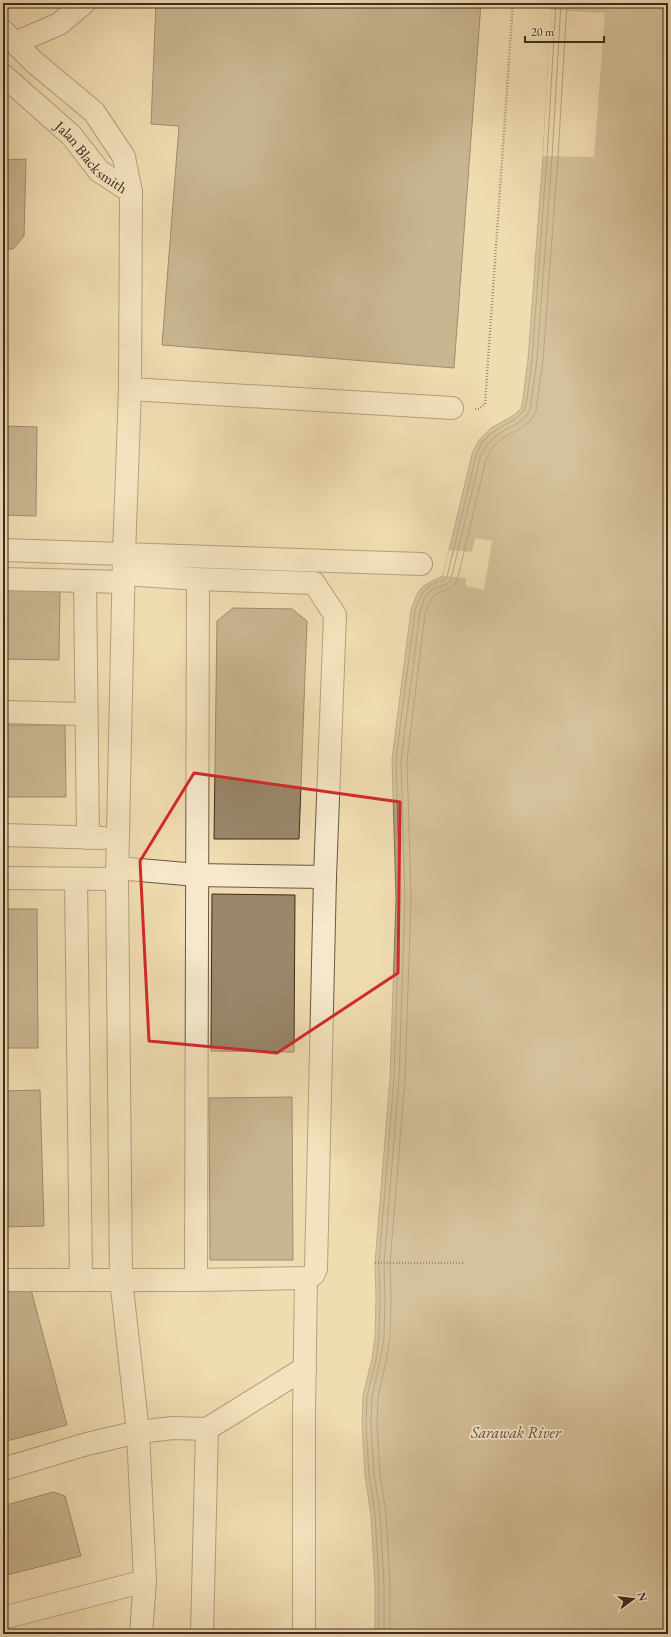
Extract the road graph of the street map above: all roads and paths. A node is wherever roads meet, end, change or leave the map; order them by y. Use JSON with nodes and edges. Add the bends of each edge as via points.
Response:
{"nodes":[{"id":1,"x":84,"y":3,"type":"edge"},
{"id":2,"x":513,"y":3,"type":"edge"},
{"id":3,"x":9,"y":37,"type":"edge"},
{"id":4,"x":3,"y":75,"type":"edge"},
{"id":5,"x":131,"y":192,"type":"junction"},
{"id":6,"x":130,"y":389,"type":"junction"},
{"id":7,"x":452,"y":408,"type":"joint"},
{"id":8,"x":3,"y":550,"type":"edge"},
{"id":9,"x":421,"y":564,"type":"dead end"},
{"id":10,"x":124,"y":570,"type":"junction"},
{"id":11,"x":3,"y":579,"type":"edge"},
{"id":12,"x":198,"y":579,"type":"junction"},
{"id":13,"x":85,"y":581,"type":"junction"},
{"id":14,"x":3,"y":712,"type":"edge"},
{"id":15,"x":86,"y":714,"type":"junction"},
{"id":16,"x":3,"y":835,"type":"edge"},
{"id":17,"x":88,"y":838,"type":"junction"},
{"id":18,"x":118,"y":839,"type":"junction"},
{"id":19,"x":117,"y":874,"type":"junction"},
{"id":20,"x":197,"y":875,"type":"junction"},
{"id":21,"x":325,"y":877,"type":"junction"},
{"id":22,"x":3,"y":878,"type":"edge"},
{"id":23,"x":76,"y":879,"type":"junction"},
{"id":24,"x":375,"y":1263,"type":"dead end"},
{"id":25,"x":465,"y":1263,"type":"dead end"},
{"id":26,"x":306,"y":1278,"type":"junction"},
{"id":27,"x":121,"y":1279,"type":"junction"},
{"id":28,"x":3,"y":1280,"type":"edge"},
{"id":29,"x":81,"y":1280,"type":"junction"},
{"id":30,"x":196,"y":1280,"type":"junction"},
{"id":31,"x":305,"y":1368,"type":"junction"},
{"id":32,"x":207,"y":1429,"type":"junction"},
{"id":33,"x":138,"y":1432,"type":"junction"},
{"id":34,"x":3,"y":1469,"type":"edge"},
{"id":35,"x":145,"y":1581,"type":"junction"},
{"id":36,"x":3,"y":1618,"type":"edge"},
{"id":37,"x":141,"y":1634,"type":"edge"},
{"id":38,"x":202,"y":1634,"type":"edge"},
{"id":39,"x":304,"y":1634,"type":"edge"}],
"edges":[{"from":1,"to":3,"type":"street","via":[[59,24]]},
{"from":2,"to":7,"type":"path","via":[[485,404],[479,409]]},
{"from":3,"to":5,"type":"street","name":"Jalan Blacksmith","via":[[34,62],[94,112],[124,157]]},
{"from":4,"to":5,"type":"street","name":"Jalan Blacksmith","via":[[71,135],[98,171]]},
{"from":5,"to":6,"type":"street"},
{"from":6,"to":7,"type":"street"},
{"from":6,"to":10,"type":"street"},
{"from":8,"to":10,"type":"street"},
{"from":9,"to":10,"type":"street"},
{"from":10,"to":12,"type":"street"},
{"from":10,"to":13,"type":"street"},
{"from":10,"to":18,"type":"street"},
{"from":11,"to":13,"type":"street"},
{"from":12,"to":20,"type":"street"},
{"from":12,"to":21,"type":"street","via":[[314,583],[335,615]]},
{"from":13,"to":15,"type":"street"},
{"from":14,"to":15,"type":"street"},
{"from":15,"to":17,"type":"street"},
{"from":16,"to":17,"type":"street"},
{"from":17,"to":18,"type":"street"},
{"from":18,"to":19,"type":"street"},
{"from":19,"to":20,"type":"street"},
{"from":19,"to":23,"type":"street"},
{"from":19,"to":27,"type":"street"},
{"from":20,"to":21,"type":"street"},
{"from":20,"to":30,"type":"street"},
{"from":21,"to":26,"type":"street","via":[[316,1269],[313,1275]]},
{"from":22,"to":23,"type":"street"},
{"from":23,"to":29,"type":"street"},
{"from":24,"to":25,"type":"path"},
{"from":26,"to":30,"type":"street"},
{"from":26,"to":31,"type":"street"},
{"from":27,"to":29,"type":"street"},
{"from":27,"to":30,"type":"street"},
{"from":27,"to":33,"type":"street"},
{"from":28,"to":29,"type":"street"},
{"from":31,"to":32,"type":"street"},
{"from":31,"to":39,"type":"street"},
{"from":32,"to":33,"type":"street","via":[[172,1428]]},
{"from":32,"to":38,"type":"street"},
{"from":33,"to":34,"type":"street"},
{"from":33,"to":35,"type":"street"},
{"from":35,"to":36,"type":"street"},
{"from":35,"to":37,"type":"street"}]}
